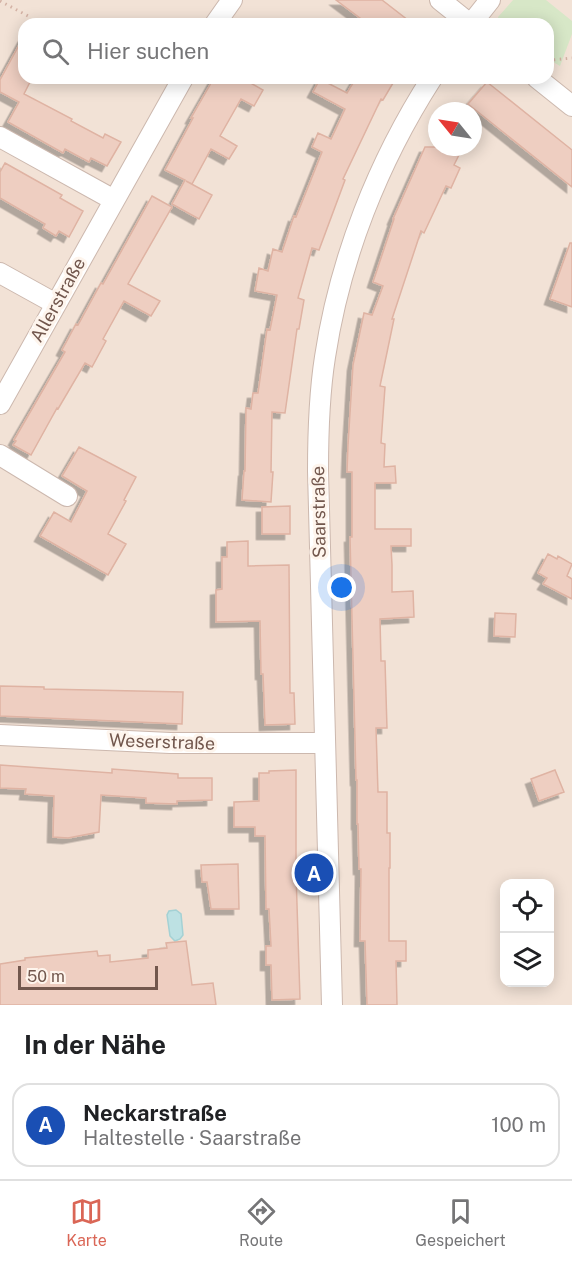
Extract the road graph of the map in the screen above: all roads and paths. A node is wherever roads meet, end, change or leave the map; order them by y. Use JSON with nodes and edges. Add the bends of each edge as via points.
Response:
{"nodes":[{"id":1,"x":232,"y":0,"type":"edge"},
{"id":2,"x":440,"y":0,"type":"edge"},
{"id":3,"x":490,"y":0,"type":"edge"},
{"id":4,"x":0,"y":1,"type":"edge"},
{"id":5,"x":30,"y":17,"type":"dead end"},
{"id":6,"x":219,"y":18,"type":"edge"},
{"id":7,"x":462,"y":18,"type":"edge"},
{"id":8,"x":475,"y":18,"type":"edge"},
{"id":9,"x":572,"y":58,"type":"edge"},
{"id":10,"x":554,"y":60,"type":"edge"},
{"id":11,"x":180,"y":84,"type":"edge"},
{"id":12,"x":428,"y":84,"type":"edge"},
{"id":13,"x":544,"y":84,"type":"edge"},
{"id":14,"x":572,"y":106,"type":"edge"},
{"id":15,"x":0,"y":137,"type":"edge"},
{"id":16,"x":114,"y":200,"type":"junction"},
{"id":17,"x":0,"y":273,"type":"edge"},
{"id":18,"x":56,"y":304,"type":"junction"},
{"id":19,"x":1,"y":400,"type":"edge"},
{"id":20,"x":0,"y":455,"type":"edge"},
{"id":21,"x":67,"y":496,"type":"dead end"},
{"id":22,"x":0,"y":735,"type":"edge"},
{"id":23,"x":325,"y":743,"type":"junction"},
{"id":24,"x":332,"y":1005,"type":"edge"}],
"edges":[{"from":1,"to":6,"type":"street"},
{"from":2,"to":7,"type":"street"},
{"from":3,"to":8,"type":"street"},
{"from":4,"to":5,"type":"path"},
{"from":9,"to":10,"type":"path"},
{"from":11,"to":16,"type":"street","name":"Allerstraße"},
{"from":12,"to":23,"type":"street","name":"Saarstraße","via":[[371,192],[345,267],[324,358],[318,471]]},
{"from":13,"to":14,"type":"street"},
{"from":15,"to":16,"type":"street"},
{"from":16,"to":18,"type":"street","name":"Allerstraße"},
{"from":17,"to":18,"type":"street"},
{"from":18,"to":19,"type":"street","name":"Allerstraße"},
{"from":20,"to":21,"type":"street"},
{"from":22,"to":23,"type":"street","name":"Weserstraße","via":[[170,744]]},
{"from":23,"to":24,"type":"street","name":"Saarstraße"}]}
